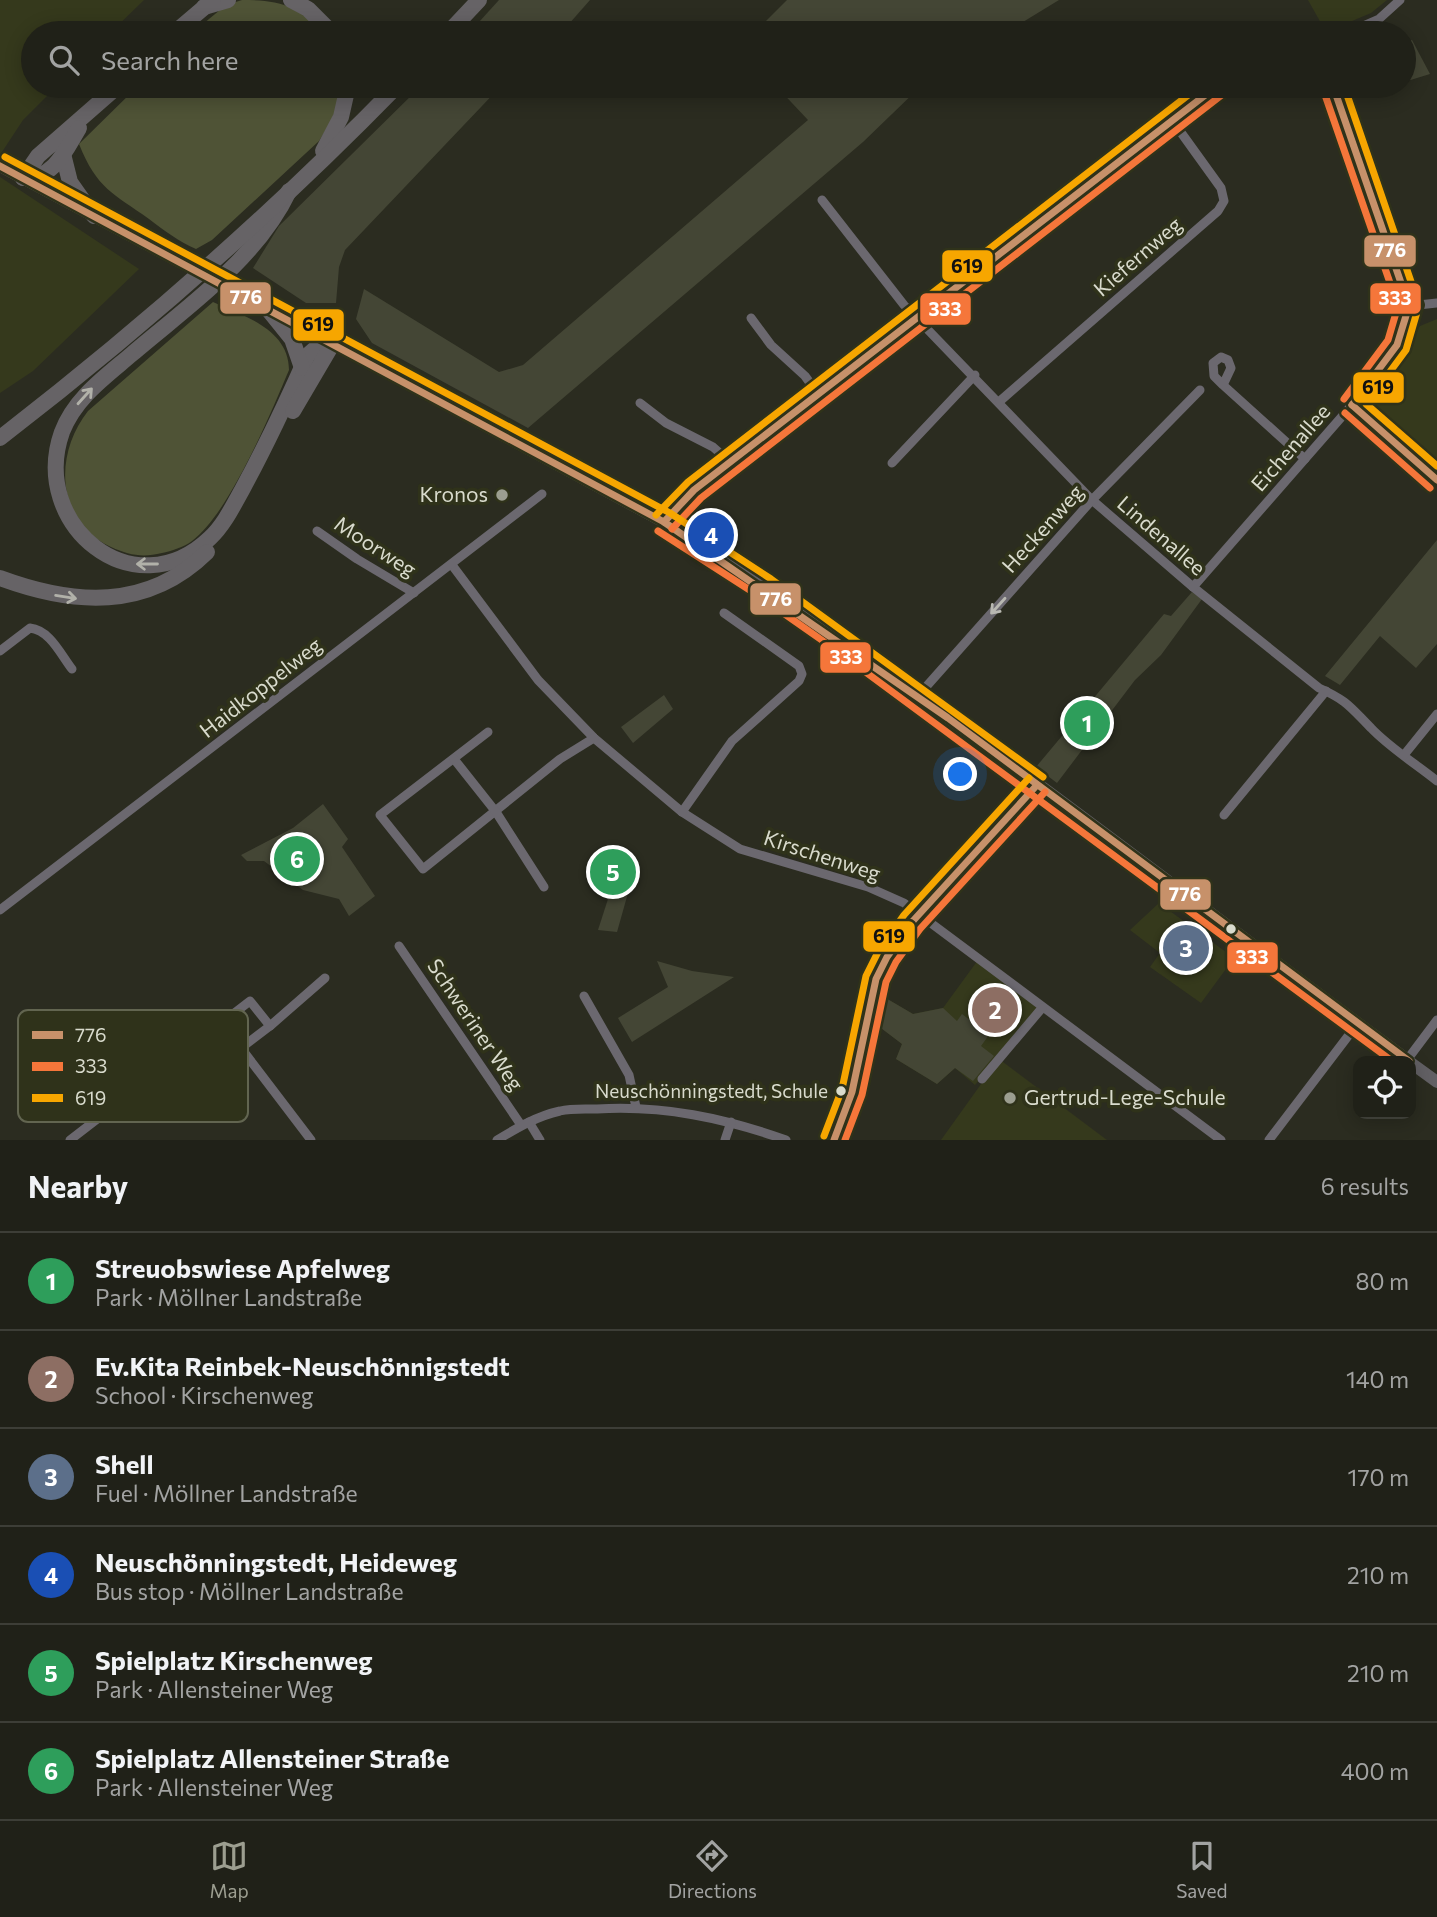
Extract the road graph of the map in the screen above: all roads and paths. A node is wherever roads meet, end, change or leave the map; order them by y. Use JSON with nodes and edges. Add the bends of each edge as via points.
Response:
{"nodes":[{"id":1,"x":228,"y":0,"type":"edge"},
{"id":2,"x":291,"y":0,"type":"edge"},
{"id":3,"x":479,"y":0,"type":"edge"},
{"id":4,"x":1401,"y":0,"type":"edge"},
{"id":5,"x":209,"y":4,"type":"edge"},
{"id":6,"x":188,"y":21,"type":"edge"},
{"id":7,"x":320,"y":21,"type":"edge"},
{"id":8,"x":459,"y":21,"type":"edge"},
{"id":9,"x":1374,"y":21,"type":"edge"},
{"id":10,"x":106,"y":98,"type":"edge"},
{"id":11,"x":345,"y":98,"type":"edge"},
{"id":12,"x":385,"y":98,"type":"edge"},
{"id":13,"x":1201,"y":98,"type":"edge"},
{"id":14,"x":1337,"y":98,"type":"edge"},
{"id":15,"x":86,"y":117,"type":"junction"},
{"id":16,"x":1172,"y":120,"type":"junction"},
{"id":17,"x":63,"y":154,"type":"junction"},
{"id":18,"x":0,"y":166,"type":"edge"},
{"id":19,"x":314,"y":167,"type":"junction"},
{"id":20,"x":23,"y":178,"type":"junction"},
{"id":21,"x":289,"y":191,"type":"junction"},
{"id":22,"x":822,"y":200,"type":"dead end"},
{"id":23,"x":94,"y":216,"type":"junction"},
{"id":24,"x":1437,"y":303,"type":"edge"},
{"id":25,"x":1409,"y":306,"type":"junction"},
{"id":26,"x":267,"y":308,"type":"junction"},
{"id":27,"x":917,"y":317,"type":"junction"},
{"id":28,"x":751,"y":318,"type":"dead end"},
{"id":29,"x":333,"y":343,"type":"junction"},
{"id":30,"x":302,"y":368,"type":"junction"},
{"id":31,"x":975,"y":375,"type":"junction"},
{"id":32,"x":1223,"y":385,"type":"dead end"},
{"id":33,"x":1200,"y":390,"type":"dead end"},
{"id":34,"x":818,"y":394,"type":"junction"},
{"id":35,"x":1000,"y":401,"type":"junction"},
{"id":36,"x":640,"y":403,"type":"dead end"},
{"id":37,"x":1352,"y":405,"type":"junction"},
{"id":38,"x":0,"y":438,"type":"edge"},
{"id":39,"x":1305,"y":459,"type":"junction"},
{"id":40,"x":730,"y":462,"type":"junction"},
{"id":41,"x":892,"y":463,"type":"dead end"},
{"id":42,"x":1437,"y":480,"type":"edge"},
{"id":43,"x":542,"y":494,"type":"dead end"},
{"id":44,"x":1093,"y":500,"type":"junction"},
{"id":45,"x":664,"y":522,"type":"junction"},
{"id":46,"x":317,"y":531,"type":"dead end"},
{"id":47,"x":452,"y":565,"type":"junction"},
{"id":48,"x":0,"y":578,"type":"edge"},
{"id":49,"x":1193,"y":587,"type":"junction"},
{"id":50,"x":414,"y":593,"type":"junction"},
{"id":51,"x":724,"y":613,"type":"dead end"},
{"id":52,"x":0,"y":651,"type":"edge"},
{"id":53,"x":72,"y":669,"type":"dead end"},
{"id":54,"x":1326,"y":691,"type":"junction"},
{"id":55,"x":917,"y":697,"type":"junction"},
{"id":56,"x":1437,"y":714,"type":"edge"},
{"id":57,"x":488,"y":732,"type":"dead end"},
{"id":58,"x":594,"y":737,"type":"junction"},
{"id":59,"x":1404,"y":755,"type":"junction"},
{"id":60,"x":454,"y":759,"type":"junction"},
{"id":61,"x":1437,"y":781,"type":"edge"},
{"id":62,"x":1037,"y":785,"type":"junction"},
{"id":63,"x":496,"y":811,"type":"junction"},
{"id":64,"x":682,"y":812,"type":"junction"},
{"id":65,"x":1224,"y":815,"type":"dead end"},
{"id":66,"x":544,"y":887,"type":"dead end"},
{"id":67,"x":0,"y":910,"type":"edge"},
{"id":68,"x":921,"y":913,"type":"junction"},
{"id":69,"x":399,"y":946,"type":"dead end"},
{"id":70,"x":325,"y":978,"type":"dead end"},
{"id":71,"x":584,"y":996,"type":"dead end"},
{"id":72,"x":1042,"y":1008,"type":"junction"},
{"id":73,"x":238,"y":1010,"type":"edge"},
{"id":74,"x":1437,"y":1020,"type":"edge"},
{"id":75,"x":1358,"y":1023,"type":"junction"},
{"id":76,"x":270,"y":1026,"type":"junction"},
{"id":77,"x":248,"y":1043,"type":"edge"},
{"id":78,"x":1402,"y":1056,"type":"edge"},
{"id":79,"x":1412,"y":1056,"type":"edge"},
{"id":80,"x":248,"y":1057,"type":"edge"},
{"id":81,"x":1416,"y":1066,"type":"edge"},
{"id":82,"x":982,"y":1079,"type":"dead end"},
{"id":83,"x":1437,"y":1082,"type":"edge"},
{"id":84,"x":636,"y":1107,"type":"junction"},
{"id":85,"x":93,"y":1122,"type":"edge"},
{"id":86,"x":731,"y":1122,"type":"junction"},
{"id":87,"x":525,"y":1123,"type":"junction"},
{"id":88,"x":70,"y":1140,"type":"edge"},
{"id":89,"x":311,"y":1140,"type":"edge"},
{"id":90,"x":497,"y":1140,"type":"edge"},
{"id":91,"x":540,"y":1140,"type":"edge"},
{"id":92,"x":725,"y":1140,"type":"edge"},
{"id":93,"x":786,"y":1140,"type":"edge"},
{"id":94,"x":834,"y":1140,"type":"edge"},
{"id":95,"x":1221,"y":1140,"type":"edge"},
{"id":96,"x":1269,"y":1140,"type":"edge"}],
"edges":[{"from":1,"to":5,"type":"highway"},
{"from":2,"to":7,"type":"highway"},
{"from":3,"to":8,"type":"highway"},
{"from":4,"to":9,"type":"street"},
{"from":5,"to":6,"type":"highway"},
{"from":10,"to":15,"type":"highway"},
{"from":11,"to":19,"type":"highway","via":[[341,117]]},
{"from":12,"to":19,"type":"highway"},
{"from":13,"to":16,"type":"street"},
{"from":14,"to":25,"type":"street"},
{"from":15,"to":17,"type":"highway"},
{"from":15,"to":20,"type":"highway","via":[[38,156]]},
{"from":16,"to":27,"type":"street"},
{"from":16,"to":35,"type":"street","name":"Kiefernweg","via":[[1224,195],[1218,211]]},
{"from":17,"to":20,"type":"highway","via":[[46,174]]},
{"from":17,"to":23,"type":"highway","via":[[70,183]]},
{"from":18,"to":20,"type":"main road"},
{"from":19,"to":21,"type":"highway"},
{"from":20,"to":23,"type":"main road"},
{"from":30,"to":21,"type":"highway","one_way":true,"via":[[256,465],[211,538],[200,547],[159,564],[130,563],[102,554],[71,523],[59,495],[57,468],[62,432],[74,409],[96,384],[246,253],[276,218]]},
{"from":21,"to":38,"type":"highway","via":[[129,335]]},
{"from":22,"to":27,"type":"street","name":"Lindenallee"},
{"from":23,"to":26,"type":"main road","bridge":true},
{"from":24,"to":25,"type":"street"},
{"from":25,"to":37,"type":"street","name":"Eichenallee","via":[[1397,345]]},
{"from":26,"to":29,"type":"main road"},
{"from":26,"to":30,"type":"highway","via":[[292,339]]},
{"from":27,"to":31,"type":"street","name":"Lindenallee"},
{"from":27,"to":34,"type":"street"},
{"from":28,"to":34,"type":"street"},
{"from":29,"to":30,"type":"highway","via":[[309,353]]},
{"from":29,"to":45,"type":"main road"},
{"from":48,"to":29,"type":"highway","one_way":true,"via":[[55,595],[98,599],[144,591],[191,565],[233,520]]},
{"from":31,"to":35,"type":"street","name":"Lindenallee"},
{"from":31,"to":41,"type":"street"},
{"from":32,"to":39,"type":"street"},
{"from":33,"to":44,"type":"street","name":"Heckenweg"},
{"from":34,"to":40,"type":"street"},
{"from":35,"to":44,"type":"street","name":"Lindenallee"},
{"from":36,"to":40,"type":"street"},
{"from":37,"to":39,"type":"street","name":"Eichenallee"},
{"from":37,"to":42,"type":"street"},
{"from":39,"to":49,"type":"street","name":"Eichenallee"},
{"from":40,"to":45,"type":"street"},
{"from":43,"to":47,"type":"street","name":"Haidkoppelweg"},
{"from":44,"to":49,"type":"street","name":"Lindenallee"},
{"from":44,"to":55,"type":"street","name":"Heckenweg","one_way":true},
{"from":45,"to":55,"type":"main road","via":[[765,587]]},
{"from":46,"to":50,"type":"street","name":"Moorweg"},
{"from":47,"to":50,"type":"street","name":"Haidkoppelweg"},
{"from":47,"to":58,"type":"street","name":"Kirschenweg","via":[[538,680]]},
{"from":49,"to":54,"type":"street","name":"Lindenallee"},
{"from":50,"to":67,"type":"street","name":"Haidkoppelweg"},
{"from":51,"to":64,"type":"street","via":[[799,666],[802,674],[732,741]]},
{"from":52,"to":53,"type":"street","via":[[30,628],[37,629]]},
{"from":54,"to":59,"type":"street","name":"Lindenallee","via":[[1361,714],[1371,729]]},
{"from":54,"to":65,"type":"street"},
{"from":55,"to":62,"type":"main road"},
{"from":56,"to":59,"type":"street"},
{"from":57,"to":60,"type":"street"},
{"from":58,"to":63,"type":"street","via":[[559,759]]},
{"from":58,"to":64,"type":"street","name":"Kirschenweg"},
{"from":59,"to":61,"type":"street","name":"Lindenallee"},
{"from":60,"to":63,"type":"street"},
{"from":60,"to":63,"type":"street","via":[[380,815],[423,870]]},
{"from":62,"to":68,"type":"street"},
{"from":62,"to":75,"type":"main road"},
{"from":63,"to":66,"type":"street"},
{"from":64,"to":68,"type":"street","name":"Kirschenweg","via":[[740,849],[868,887]]},
{"from":68,"to":72,"type":"street","name":"Kirschenweg"},
{"from":68,"to":94,"type":"street","via":[[903,933],[876,979],[852,1092]]},
{"from":69,"to":87,"type":"street","name":"Schweriner Weg"},
{"from":70,"to":76,"type":"street"},
{"from":71,"to":84,"type":"street","via":[[627,1071]]},
{"from":72,"to":82,"type":"street"},
{"from":72,"to":95,"type":"street","name":"Kirschenweg"},
{"from":73,"to":76,"type":"street","via":[[250,1001]]},
{"from":74,"to":79,"type":"street"},
{"from":75,"to":78,"type":"main road"},
{"from":75,"to":96,"type":"street"},
{"from":76,"to":77,"type":"street"},
{"from":80,"to":89,"type":"street"},
{"from":81,"to":83,"type":"main road"},
{"from":84,"to":86,"type":"street"},
{"from":84,"to":87,"type":"street","via":[[561,1110]]},
{"from":85,"to":88,"type":"street"},
{"from":86,"to":92,"type":"street"},
{"from":86,"to":93,"type":"street"},
{"from":87,"to":90,"type":"street"},
{"from":87,"to":91,"type":"street","name":"Schweriner Weg"}]}
